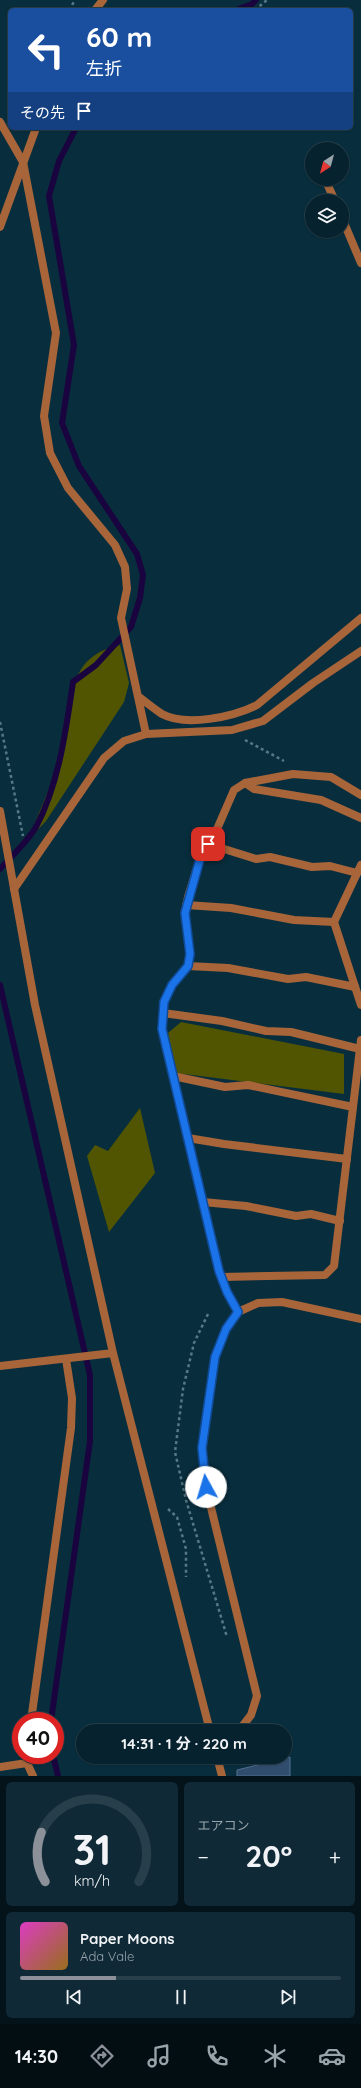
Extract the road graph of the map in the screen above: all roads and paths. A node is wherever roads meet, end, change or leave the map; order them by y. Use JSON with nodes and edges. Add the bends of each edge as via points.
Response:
{"nodes":[{"id":1,"x":267,"y":0,"type":"edge"},
{"id":2,"x":257,"y":8,"type":"edge"},
{"id":3,"x":0,"y":122,"type":"edge"},
{"id":4,"x":35,"y":130,"type":"edge"},
{"id":5,"x":23,"y":162,"type":"junction"},
{"id":6,"x":0,"y":227,"type":"edge"},
{"id":7,"x":349,"y":235,"type":"edge"},
{"id":8,"x":361,"y":264,"type":"edge"},
{"id":9,"x":361,"y":618,"type":"edge"},
{"id":10,"x":361,"y":651,"type":"edge"},
{"id":11,"x":139,"y":698,"type":"junction"},
{"id":12,"x":0,"y":722,"type":"edge"},
{"id":13,"x":232,"y":730,"type":"junction"},
{"id":14,"x":146,"y":734,"type":"junction"},
{"id":15,"x":285,"y":762,"type":"dead end"},
{"id":16,"x":246,"y":783,"type":"junction"},
{"id":17,"x":361,"y":795,"type":"edge"},
{"id":18,"x":0,"y":811,"type":"edge"},
{"id":19,"x":361,"y":818,"type":"edge"},
{"id":20,"x":23,"y":836,"type":"dead end"},
{"id":21,"x":208,"y":844,"type":"junction"},
{"id":22,"x":361,"y":865,"type":"edge"},
{"id":23,"x":357,"y":873,"type":"junction"},
{"id":24,"x":14,"y":889,"type":"junction"},
{"id":25,"x":186,"y":905,"type":"junction"},
{"id":26,"x":334,"y":922,"type":"junction"},
{"id":27,"x":188,"y":966,"type":"junction"},
{"id":28,"x":355,"y":987,"type":"junction"},
{"id":29,"x":361,"y":1005,"type":"edge"},
{"id":30,"x":163,"y":1013,"type":"junction"},
{"id":31,"x":360,"y":1044,"type":"edge"},
{"id":32,"x":173,"y":1076,"type":"junction"},
{"id":33,"x":353,"y":1107,"type":"junction"},
{"id":34,"x":188,"y":1138,"type":"junction"},
{"id":35,"x":347,"y":1159,"type":"junction"},
{"id":36,"x":203,"y":1202,"type":"junction"},
{"id":37,"x":340,"y":1221,"type":"junction"},
{"id":38,"x":221,"y":1277,"type":"junction"},
{"id":39,"x":238,"y":1312,"type":"junction"},
{"id":40,"x":208,"y":1314,"type":"dead end"},
{"id":41,"x":361,"y":1319,"type":"edge"},
{"id":42,"x":113,"y":1353,"type":"junction"},
{"id":43,"x":66,"y":1359,"type":"junction"},
{"id":44,"x":0,"y":1366,"type":"edge"},
{"id":45,"x":164,"y":1505,"type":"dead end"},
{"id":46,"x":186,"y":1585,"type":"dead end"},
{"id":47,"x":227,"y":1639,"type":"dead end"},
{"id":48,"x":32,"y":1712,"type":"edge"},
{"id":49,"x":208,"y":1724,"type":"edge"},
{"id":50,"x":244,"y":1724,"type":"edge"},
{"id":51,"x":12,"y":1763,"type":"edge"},
{"id":52,"x":29,"y":1764,"type":"edge"},
{"id":53,"x":219,"y":1764,"type":"edge"},
{"id":54,"x":0,"y":1767,"type":"edge"},
{"id":55,"x":33,"y":1776,"type":"edge"},
{"id":56,"x":222,"y":1776,"type":"edge"}],
"edges":[{"from":1,"to":2,"type":"path"},
{"from":3,"to":5,"type":"street"},
{"from":4,"to":5,"type":"street"},
{"from":5,"to":6,"type":"street"},
{"from":5,"to":11,"type":"street","via":[[56,333],[44,416],[50,453],[68,488],[114,545],[125,567],[127,589],[121,618]]},
{"from":7,"to":8,"type":"street"},
{"from":9,"to":11,"type":"street","via":[[257,705],[241,713],[203,719],[176,719],[162,714]]},
{"from":10,"to":13,"type":"street","via":[[263,721]]},
{"from":11,"to":14,"type":"street"},
{"from":12,"to":20,"type":"path"},
{"from":13,"to":14,"type":"street"},
{"from":13,"to":15,"type":"path","via":[[250,745]]},
{"from":14,"to":24,"type":"street","via":[[124,741],[104,758]]},
{"from":16,"to":17,"type":"street","via":[[293,774],[331,777]]},
{"from":16,"to":19,"type":"street","via":[[254,789],[321,800]]},
{"from":16,"to":21,"type":"street","via":[[234,790]]},
{"from":18,"to":24,"type":"street"},
{"from":21,"to":23,"type":"street","via":[[256,859],[270,857],[312,867],[330,866]]},
{"from":21,"to":25,"type":"street","via":[[202,852]]},
{"from":22,"to":23,"type":"street"},
{"from":23,"to":26,"type":"street"},
{"from":24,"to":42,"type":"street","via":[[35,1005]]},
{"from":25,"to":26,"type":"street","via":[[231,908],[294,920]]},
{"from":25,"to":27,"type":"street","via":[[190,954]]},
{"from":26,"to":28,"type":"street"},
{"from":27,"to":28,"type":"street","via":[[228,968],[288,979],[306,977]]},
{"from":27,"to":30,"type":"street","via":[[172,985],[164,1002]]},
{"from":28,"to":29,"type":"street"},
{"from":30,"to":31,"type":"street"},
{"from":30,"to":32,"type":"street","via":[[162,1029]]},
{"from":31,"to":33,"type":"street"},
{"from":32,"to":33,"type":"street","via":[[225,1087],[248,1086]]},
{"from":32,"to":34,"type":"street"},
{"from":33,"to":35,"type":"street"},
{"from":34,"to":35,"type":"street"},
{"from":34,"to":36,"type":"street"},
{"from":35,"to":37,"type":"street"},
{"from":36,"to":37,"type":"street","via":[[246,1206],[296,1216],[310,1214]]},
{"from":36,"to":38,"type":"street"},
{"from":37,"to":38,"type":"street","via":[[334,1266],[325,1275]]},
{"from":38,"to":39,"type":"street"},
{"from":39,"to":41,"type":"street","via":[[258,1303],[282,1302]]},
{"from":39,"to":50,"type":"street","via":[[226,1329],[215,1357],[202,1448],[206,1487],[257,1696],[251,1714]]},
{"from":40,"to":47,"type":"path","via":[[194,1343],[183,1389],[175,1452],[186,1500]]},
{"from":42,"to":43,"type":"street"},
{"from":42,"to":49,"type":"street"},
{"from":43,"to":44,"type":"street"},
{"from":43,"to":48,"type":"street","via":[[72,1398],[71,1428]]},
{"from":45,"to":46,"type":"path","via":[[177,1517],[186,1550]]},
{"from":51,"to":54,"type":"street"},
{"from":52,"to":55,"type":"street"},
{"from":53,"to":56,"type":"street"}]}
